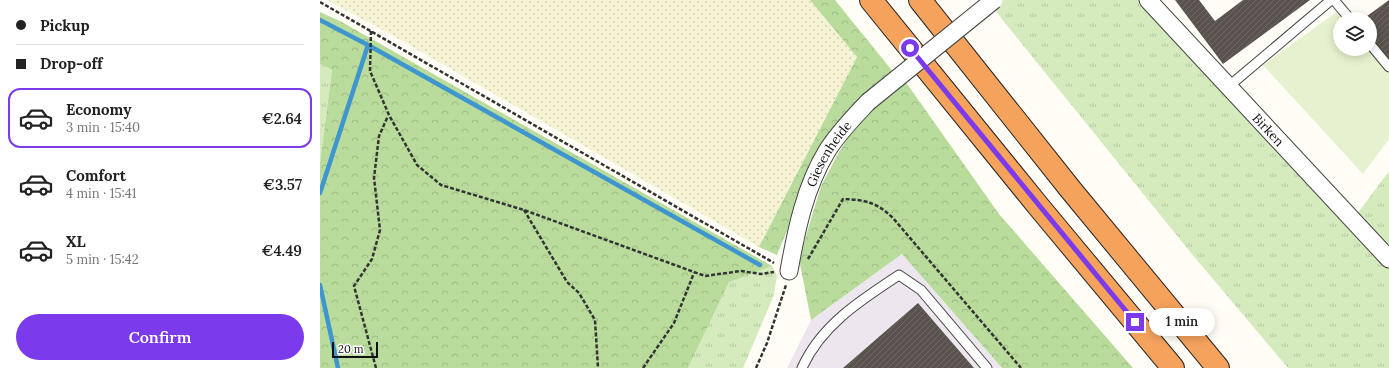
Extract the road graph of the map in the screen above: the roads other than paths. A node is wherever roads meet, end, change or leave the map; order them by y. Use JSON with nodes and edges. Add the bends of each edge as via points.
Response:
{"nodes":[{"id":1,"x":871,"y":0,"type":"edge"},
{"id":2,"x":920,"y":0,"type":"edge"},
{"id":3,"x":994,"y":0,"type":"edge"},
{"id":4,"x":1148,"y":0,"type":"edge"},
{"id":5,"x":1333,"y":0,"type":"edge"},
{"id":6,"x":1344,"y":12,"type":"edge"},
{"id":7,"x":1377,"y":52,"type":"edge"},
{"id":8,"x":1389,"y":67,"type":"edge"},
{"id":9,"x":1228,"y":87,"type":"junction"},
{"id":10,"x":1389,"y":259,"type":"edge"},
{"id":11,"x":789,"y":271,"type":"road end"},
{"id":12,"x":802,"y":368,"type":"edge"},
{"id":13,"x":987,"y":368,"type":"edge"},
{"id":14,"x":1173,"y":368,"type":"edge"},
{"id":15,"x":1218,"y":368,"type":"edge"}],
"edges":[{"from":1,"to":14,"type":"highway"},
{"from":2,"to":15,"type":"highway","via":[[1071,190]]},
{"from":3,"to":11,"type":"street","name":"Giesenheide","bridge":true,"via":[[868,102],[846,125],[826,152],[811,184],[795,238]]},
{"from":4,"to":9,"type":"street","name":"Birken"},
{"from":5,"to":6,"type":"lane"},
{"from":5,"to":9,"type":"lane"},
{"from":7,"to":8,"type":"lane"},
{"from":9,"to":10,"type":"street","name":"Birken"},
{"from":12,"to":13,"type":"lane","via":[[818,340],[856,304],[899,275],[921,290]]}]}
